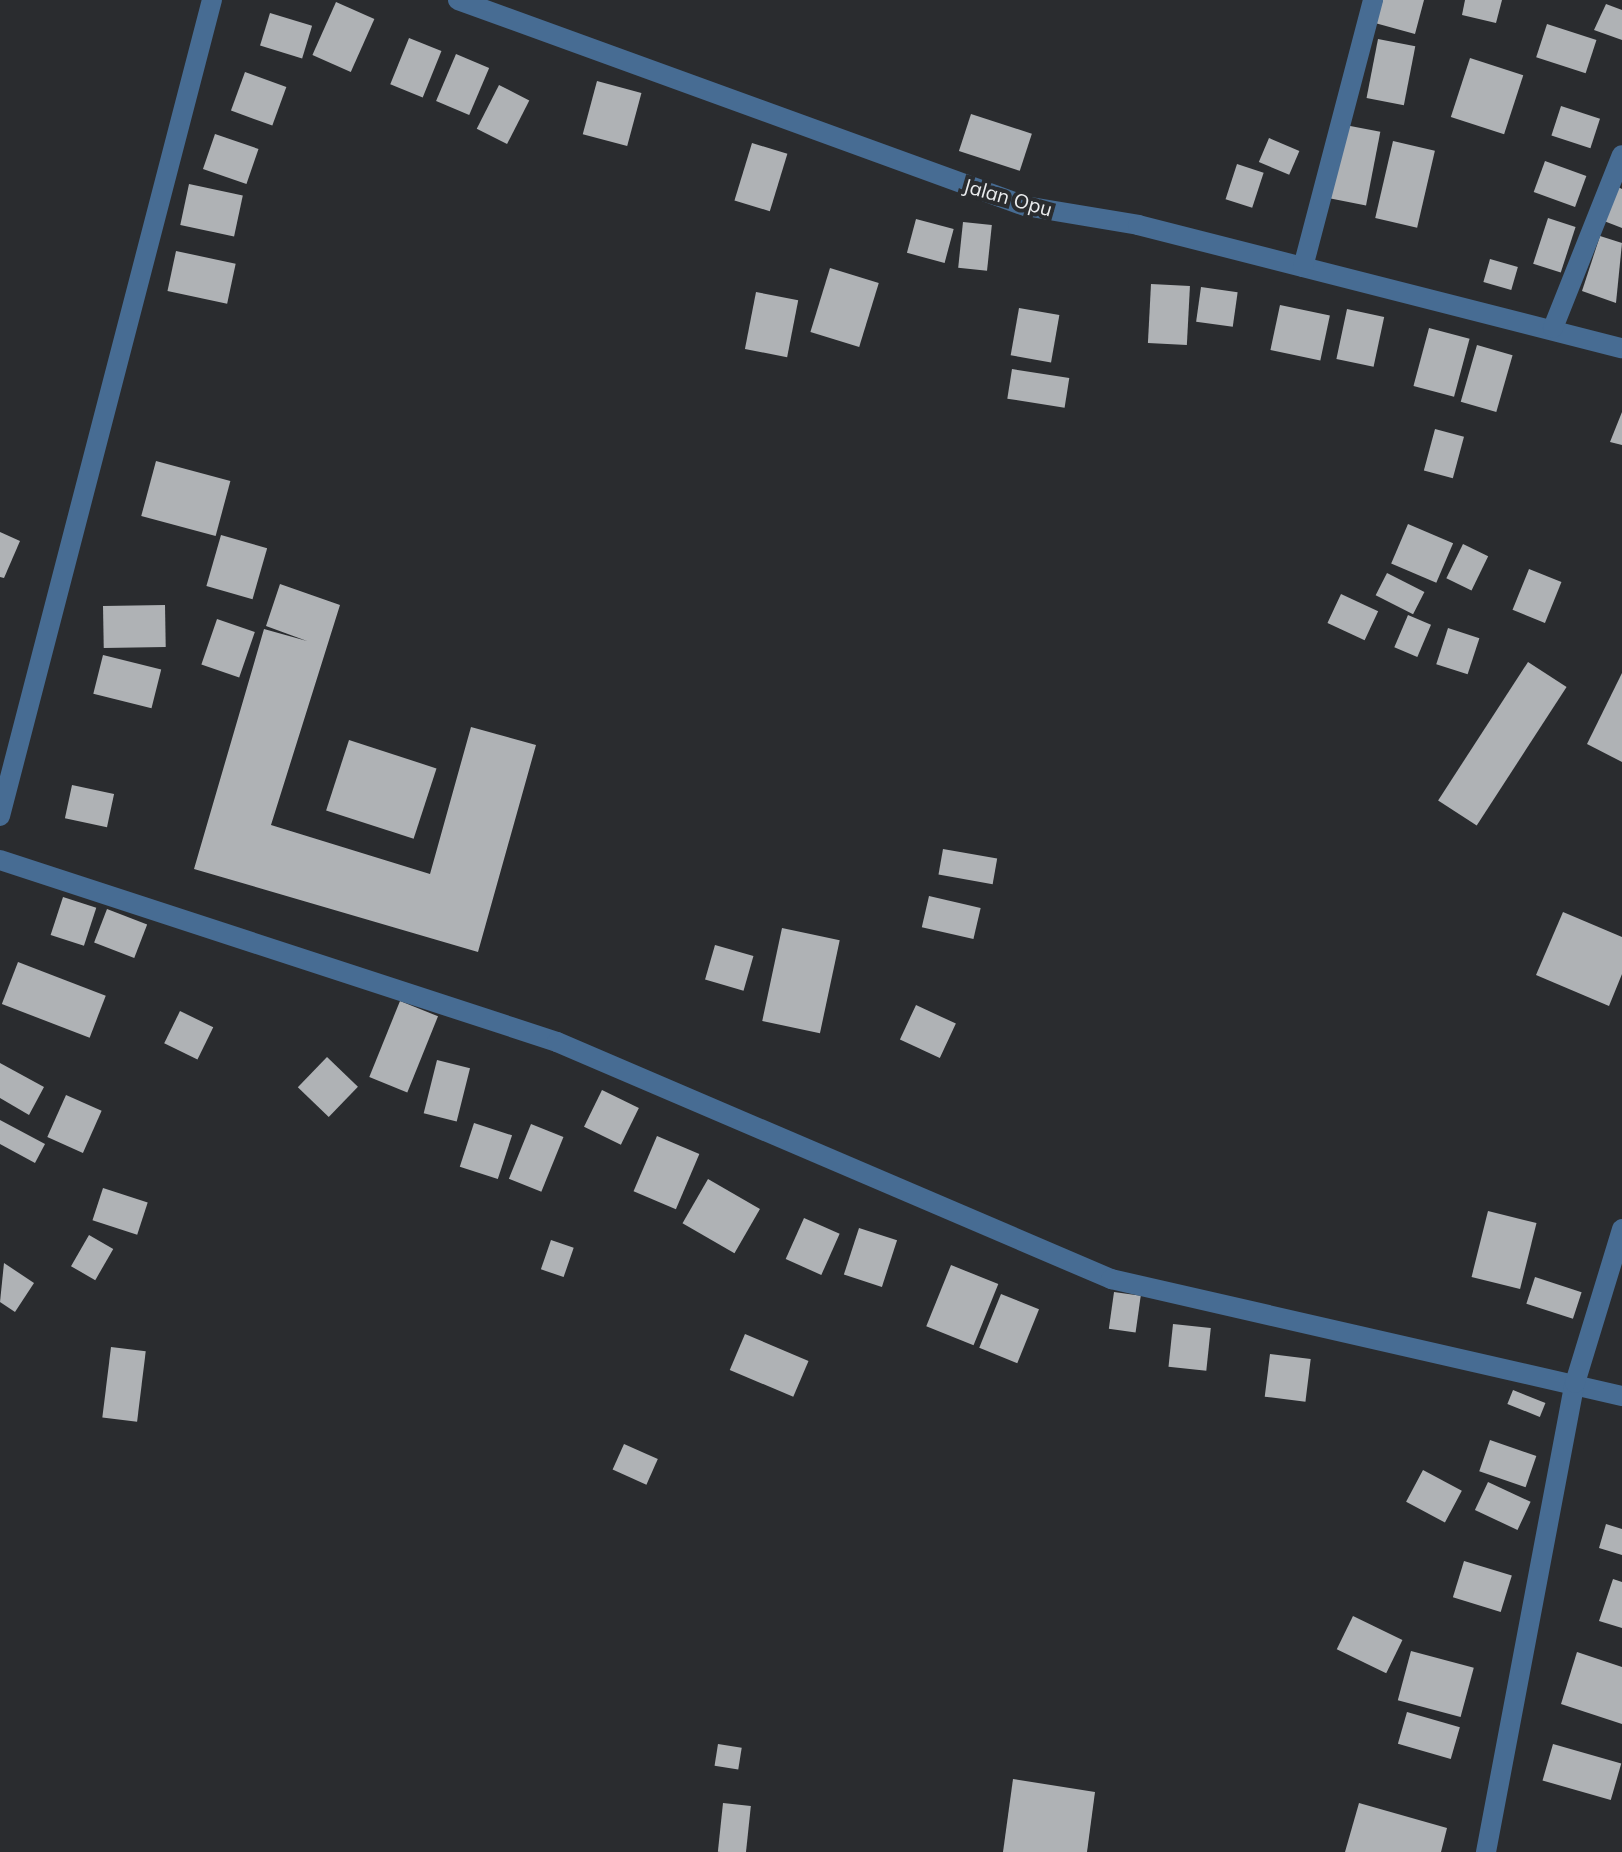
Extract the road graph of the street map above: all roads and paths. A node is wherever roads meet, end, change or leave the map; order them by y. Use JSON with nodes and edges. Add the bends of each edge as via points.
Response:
{"nodes":[{"id":1,"x":212,"y":0,"type":"edge"},
{"id":2,"x":458,"y":0,"type":"edge"},
{"id":3,"x":1373,"y":0,"type":"edge"},
{"id":4,"x":1622,"y":155,"type":"edge"},
{"id":5,"x":1303,"y":267,"type":"junction"},
{"id":6,"x":1553,"y":328,"type":"junction"},
{"id":7,"x":1622,"y":348,"type":"edge"},
{"id":8,"x":0,"y":816,"type":"edge"},
{"id":9,"x":0,"y":860,"type":"edge"},
{"id":10,"x":1622,"y":1229,"type":"edge"},
{"id":11,"x":1575,"y":1383,"type":"junction"},
{"id":12,"x":1622,"y":1396,"type":"edge"},
{"id":13,"x":1486,"y":1852,"type":"edge"}],
"edges":[{"from":1,"to":8,"type":"street"},
{"from":2,"to":5,"type":"street","name":"Jalan Opu","via":[[1025,206]]},
{"from":3,"to":5,"type":"street"},
{"from":4,"to":6,"type":"street"},
{"from":5,"to":6,"type":"street","name":"Jalan Opu"},
{"from":6,"to":7,"type":"street","name":"Jalan Opu"},
{"from":9,"to":11,"type":"street","via":[[557,1042],[1111,1279]]},
{"from":10,"to":11,"type":"street"},
{"from":11,"to":12,"type":"street"},
{"from":11,"to":13,"type":"street"}]}
